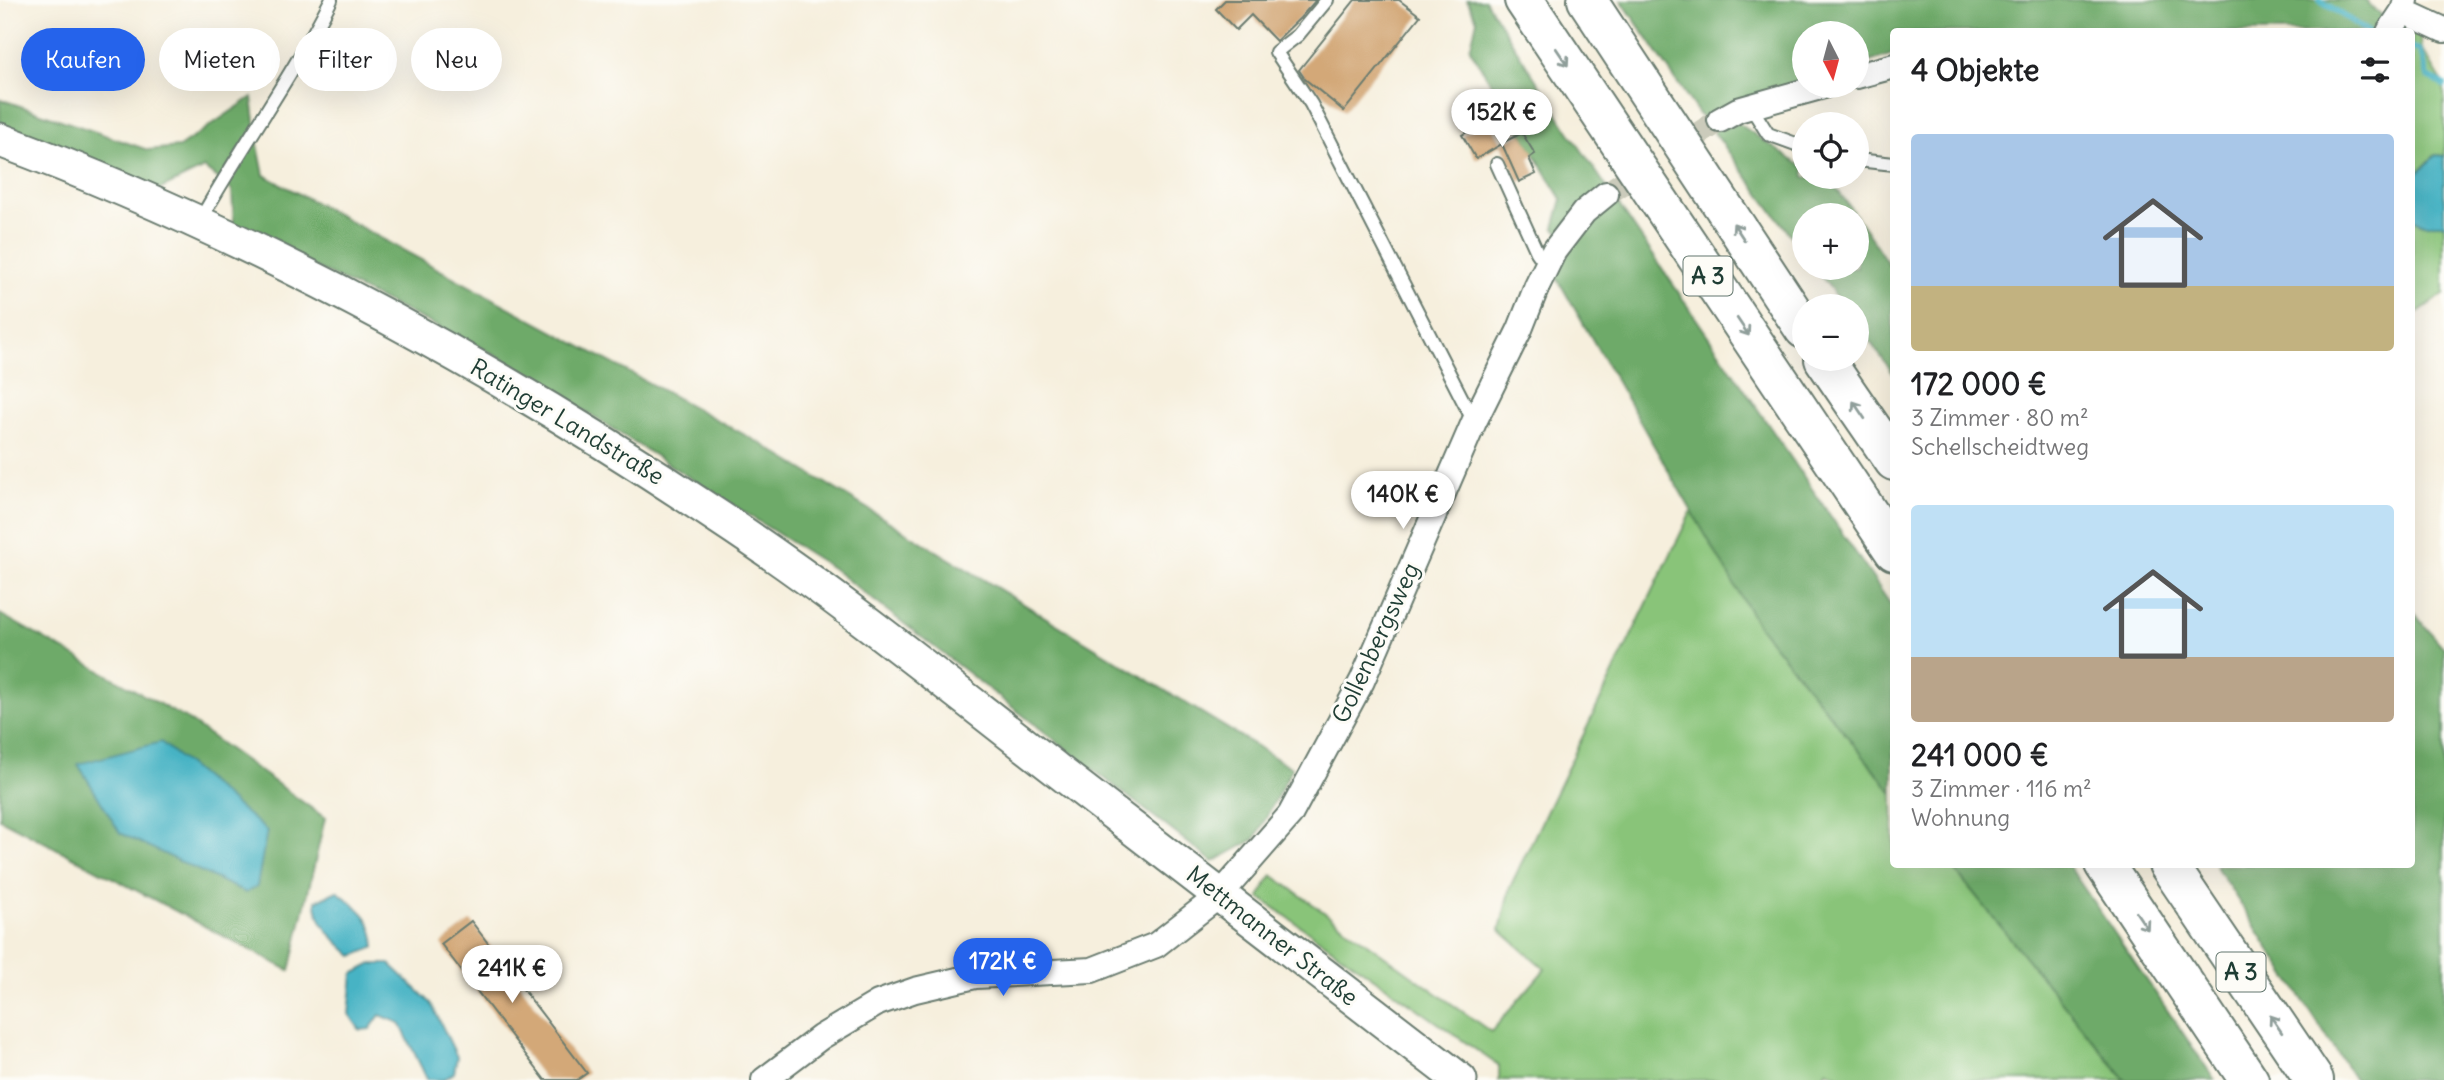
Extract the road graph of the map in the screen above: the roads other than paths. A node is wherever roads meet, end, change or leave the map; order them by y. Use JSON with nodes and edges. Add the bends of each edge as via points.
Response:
{"nodes":[{"id":1,"x":331,"y":0,"type":"edge"},
{"id":2,"x":1327,"y":0,"type":"edge"},
{"id":3,"x":1524,"y":0,"type":"edge"},
{"id":4,"x":1587,"y":0,"type":"edge"},
{"id":5,"x":2398,"y":17,"type":"edge"},
{"id":6,"x":2444,"y":30,"type":"edge"},
{"id":7,"x":1890,"y":67,"type":"edge"},
{"id":8,"x":1869,"y":73,"type":"edge"},
{"id":9,"x":1792,"y":95,"type":"edge"},
{"id":10,"x":1751,"y":107,"type":"junction"},
{"id":11,"x":1720,"y":120,"type":"tunnel mouth"},
{"id":12,"x":0,"y":140,"type":"edge"},
{"id":13,"x":1792,"y":142,"type":"edge"},
{"id":14,"x":1869,"y":161,"type":"edge"},
{"id":15,"x":1497,"y":164,"type":"dead end"},
{"id":16,"x":1890,"y":164,"type":"edge"},
{"id":17,"x":1606,"y":194,"type":"tunnel mouth"},
{"id":18,"x":199,"y":223,"type":"junction"},
{"id":19,"x":1547,"y":266,"type":"junction"},
{"id":20,"x":1792,"y":311,"type":"edge"},
{"id":21,"x":1832,"y":371,"type":"edge"},
{"id":22,"x":1474,"y":422,"type":"junction"},
{"id":23,"x":1890,"y":455,"type":"edge"},
{"id":24,"x":1890,"y":545,"type":"edge"},
{"id":25,"x":1084,"y":791,"type":"joint"},
{"id":26,"x":2107,"y":868,"type":"edge"},
{"id":27,"x":2171,"y":868,"type":"edge"},
{"id":28,"x":1220,"y":895,"type":"junction"},
{"id":29,"x":764,"y":1080,"type":"edge"},
{"id":30,"x":1460,"y":1080,"type":"edge"},
{"id":31,"x":2249,"y":1080,"type":"edge"},
{"id":32,"x":2314,"y":1080,"type":"edge"}],
"edges":[{"from":1,"to":18,"type":"lane"},
{"from":2,"to":22,"type":"lane","via":[[1298,35],[1276,52],[1311,104]]},
{"from":3,"to":24,"type":"highway","number":"A 3","one_way":true},
{"from":20,"to":4,"type":"highway","number":"A 3","one_way":true},
{"from":5,"to":6,"type":"street"},
{"from":7,"to":8,"type":"street"},
{"from":9,"to":10,"type":"street"},
{"from":10,"to":11,"type":"street"},
{"from":10,"to":13,"type":"lane","via":[[1768,134]]},
{"from":12,"to":18,"type":"main road","name":"Ratinger Landstraße","via":[[91,174]]},
{"from":14,"to":16,"type":"lane"},
{"from":15,"to":19,"type":"lane"},
{"from":17,"to":19,"type":"street","name":"Gollenbergsweg","via":[[1584,212]]},
{"from":18,"to":25,"type":"main road","name":"Ratinger Landstraße","via":[[394,320],[556,412],[724,520],[856,614]]},
{"from":19,"to":22,"type":"street","name":"Gollenbergsweg"},
{"from":23,"to":21,"type":"highway","one_way":true},
{"from":22,"to":28,"type":"street","name":"Gollenbergsweg","via":[[1362,681],[1290,815]]},
{"from":25,"to":28,"type":"main road","name":"Mettmanner Straße"},
{"from":26,"to":31,"type":"highway","number":"A 3","one_way":true},
{"from":32,"to":27,"type":"highway","number":"A 3","one_way":true},
{"from":28,"to":29,"type":"street","name":"Gollenbergsweg","via":[[1156,945],[1092,971],[975,976],[878,1003],[821,1037]]},
{"from":28,"to":30,"type":"main road","name":"Mettmanner Straße"}]}
